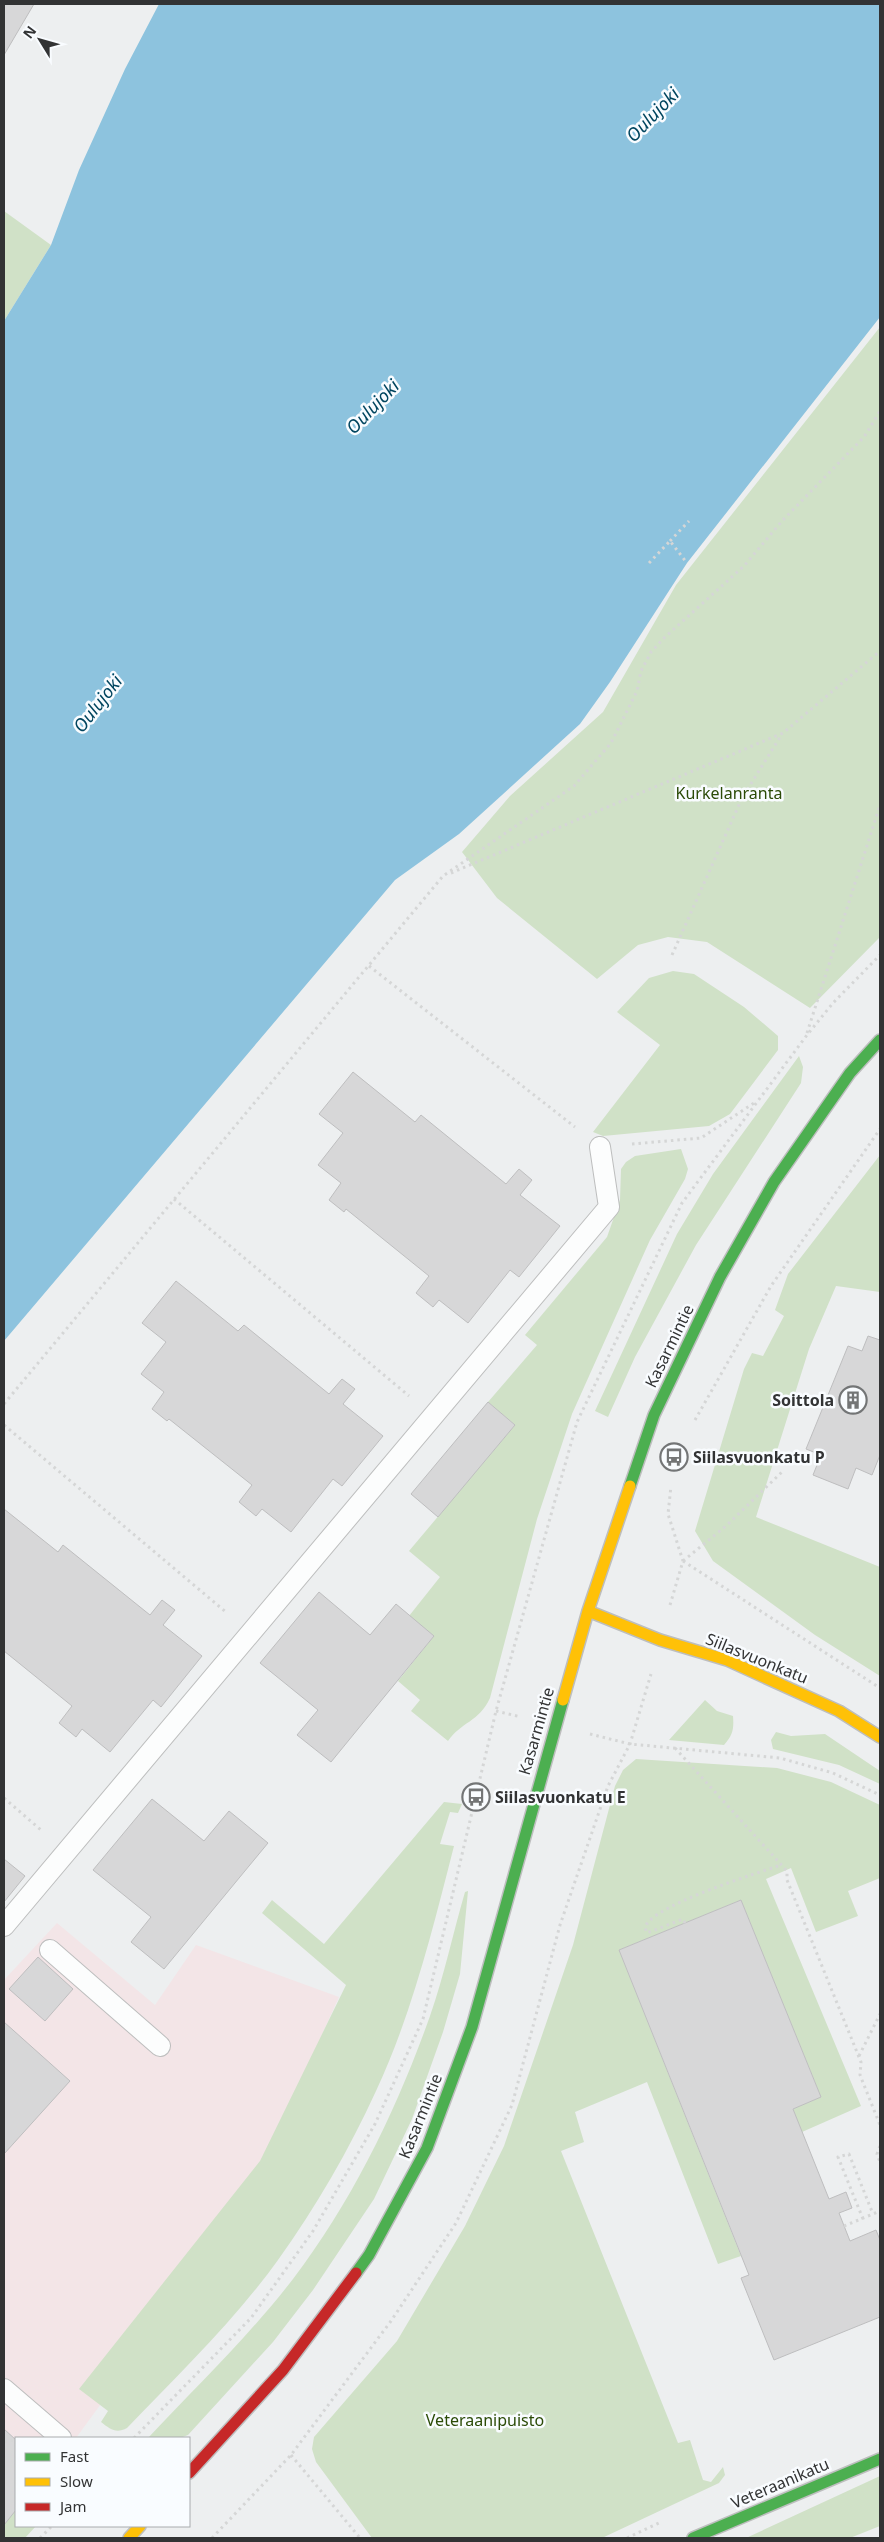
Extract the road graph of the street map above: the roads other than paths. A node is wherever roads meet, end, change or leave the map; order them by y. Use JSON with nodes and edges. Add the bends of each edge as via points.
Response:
{"nodes":[{"id":1,"x":880,"y":1040,"type":"edge"},
{"id":2,"x":600,"y":1147,"type":"road end"},
{"id":3,"x":588,"y":1611,"type":"junction"},
{"id":4,"x":880,"y":1737,"type":"edge"},
{"id":5,"x":4,"y":1926,"type":"edge"},
{"id":6,"x":50,"y":1950,"type":"dead end"},
{"id":7,"x":160,"y":2046,"type":"dead end"},
{"id":8,"x":4,"y":2389,"type":"edge"},
{"id":9,"x":60,"y":2437,"type":"edge"},
{"id":10,"x":880,"y":2459,"type":"edge"},
{"id":11,"x":190,"y":2472,"type":"edge"},
{"id":12,"x":139,"y":2527,"type":"edge"},
{"id":13,"x":129,"y":2538,"type":"edge"},
{"id":14,"x":694,"y":2538,"type":"edge"}],
"edges":[{"from":1,"to":3,"type":"street","name":"Kasarmintie","via":[[850,1073],[774,1182],[720,1278],[654,1415]]},
{"from":2,"to":5,"type":"lane","via":[[609,1207]]},
{"from":3,"to":4,"type":"street","name":"Siilasvuonkatu","via":[[660,1640],[727,1660],[839,1711]]},
{"from":3,"to":11,"type":"street","name":"Kasarmintie","via":[[472,2027],[427,2148],[369,2256],[283,2370]]},
{"from":6,"to":7,"type":"lane"},
{"from":8,"to":9,"type":"lane"},
{"from":10,"to":14,"type":"street","name":"Veteraanikatu"},
{"from":12,"to":13,"type":"street"}]}
